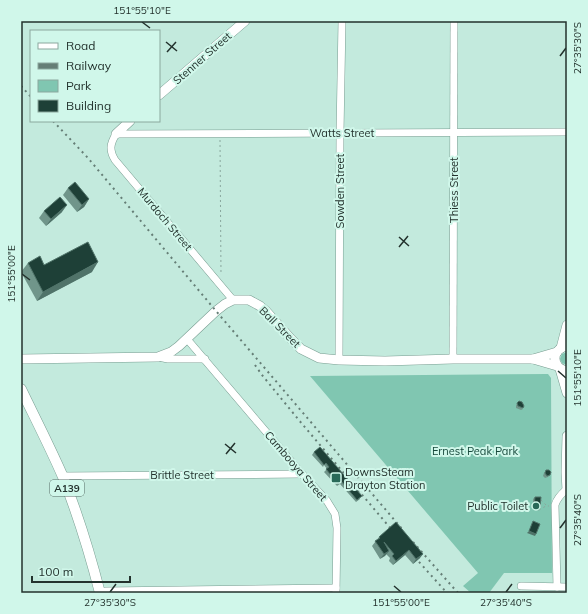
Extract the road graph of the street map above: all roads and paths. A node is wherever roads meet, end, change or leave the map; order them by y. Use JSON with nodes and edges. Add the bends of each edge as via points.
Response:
{"nodes":[{"id":1,"x":245,"y":21,"type":"edge"},
{"id":2,"x":342,"y":21,"type":"edge"},
{"id":3,"x":454,"y":21,"type":"edge"},
{"id":4,"x":160,"y":94,"type":"edge"},
{"id":5,"x":129,"y":122,"type":"edge"},
{"id":6,"x":454,"y":132,"type":"junction"},
{"id":7,"x":567,"y":132,"type":"edge"},
{"id":8,"x":340,"y":133,"type":"junction"},
{"id":9,"x":116,"y":134,"type":"junction"},
{"id":10,"x":220,"y":134,"type":"junction"},
{"id":11,"x":221,"y":286,"type":"junction"},
{"id":12,"x":233,"y":300,"type":"junction"},
{"id":13,"x":567,"y":325,"type":"edge"},
{"id":14,"x":187,"y":339,"type":"junction"},
{"id":15,"x":562,"y":349,"type":"edge"},
{"id":16,"x":158,"y":357,"type":"junction"},
{"id":17,"x":21,"y":359,"type":"edge"},
{"id":18,"x":205,"y":359,"type":"junction"},
{"id":19,"x":453,"y":359,"type":"junction"},
{"id":20,"x":533,"y":359,"type":"junction"},
{"id":21,"x":339,"y":360,"type":"junction"},
{"id":22,"x":562,"y":368,"type":"edge"},
{"id":23,"x":21,"y":389,"type":"edge"},
{"id":24,"x":567,"y":392,"type":"edge"},
{"id":25,"x":567,"y":436,"type":"edge"},
{"id":26,"x":302,"y":474,"type":"junction"},
{"id":27,"x":62,"y":476,"type":"junction"},
{"id":28,"x":567,"y":490,"type":"edge"},
{"id":29,"x":540,"y":499,"type":"edge"},
{"id":30,"x":555,"y":505,"type":"junction"},
{"id":31,"x":546,"y":506,"type":"junction"},
{"id":32,"x":533,"y":510,"type":"edge"},
{"id":33,"x":521,"y":586,"type":"dead end"},
{"id":34,"x":557,"y":587,"type":"junction"},
{"id":35,"x":567,"y":587,"type":"edge"},
{"id":36,"x":336,"y":591,"type":"edge"},
{"id":37,"x":100,"y":593,"type":"edge"}],
"edges":[{"from":1,"to":4,"type":"main road","name":"Stenner Street"},
{"from":2,"to":8,"type":"street","name":"Sowden Street"},
{"from":3,"to":6,"type":"street","name":"Thiess Street"},
{"from":5,"to":9,"type":"main road"},
{"from":6,"to":7,"type":"street","name":"Watts Street"},
{"from":6,"to":8,"type":"street","name":"Watts Street"},
{"from":6,"to":19,"type":"street","name":"Thiess Street"},
{"from":8,"to":10,"type":"street","name":"Watts Street"},
{"from":8,"to":21,"type":"street","name":"Sowden Street"},
{"from":9,"to":10,"type":"street","name":"Watts Street"},
{"from":9,"to":11,"type":"street","name":"Murdoch Street","via":[[111,149],[115,160]]},
{"from":10,"to":11,"type":"path"},
{"from":11,"to":12,"type":"street","name":"Murdoch Street"},
{"from":12,"to":14,"type":"main road","via":[[216,311]]},
{"from":12,"to":21,"type":"main road","name":"Ball Street","via":[[249,300],[260,306],[301,349],[319,358]]},
{"from":13,"to":15,"type":"main road"},
{"from":14,"to":16,"type":"main road","via":[[171,352]]},
{"from":14,"to":18,"type":"street","name":"Cambooya Street"},
{"from":15,"to":20,"type":"main road","name":"Ball Street"},
{"from":15,"to":22,"type":"main road","via":[[555,359]]},
{"from":16,"to":17,"type":"main road"},
{"from":16,"to":18,"type":"street"},
{"from":18,"to":26,"type":"street","name":"Cambooya Street"},
{"from":19,"to":20,"type":"main road","name":"Ball Street"},
{"from":19,"to":21,"type":"main road","name":"Ball Street"},
{"from":20,"to":22,"type":"main road","name":"Ball Street"},
{"from":22,"to":24,"type":"main road"},
{"from":23,"to":27,"type":"highway","number":"A139"},
{"from":25,"to":28,"type":"main road"},
{"from":26,"to":27,"type":"street","name":"Brittle Street"},
{"from":26,"to":36,"type":"street","name":"Cambooya Street","via":[[327,501],[334,514],[337,528]]},
{"from":27,"to":37,"type":"highway","number":"A139","via":[[74,504]]},
{"from":28,"to":30,"type":"street","via":[[562,493]]},
{"from":29,"to":31,"type":"path"},
{"from":30,"to":31,"type":"path"},
{"from":30,"to":34,"type":"street"},
{"from":31,"to":32,"type":"path"},
{"from":33,"to":34,"type":"street"},
{"from":34,"to":35,"type":"street"},
{"from":36,"to":37,"type":"street"}]}
